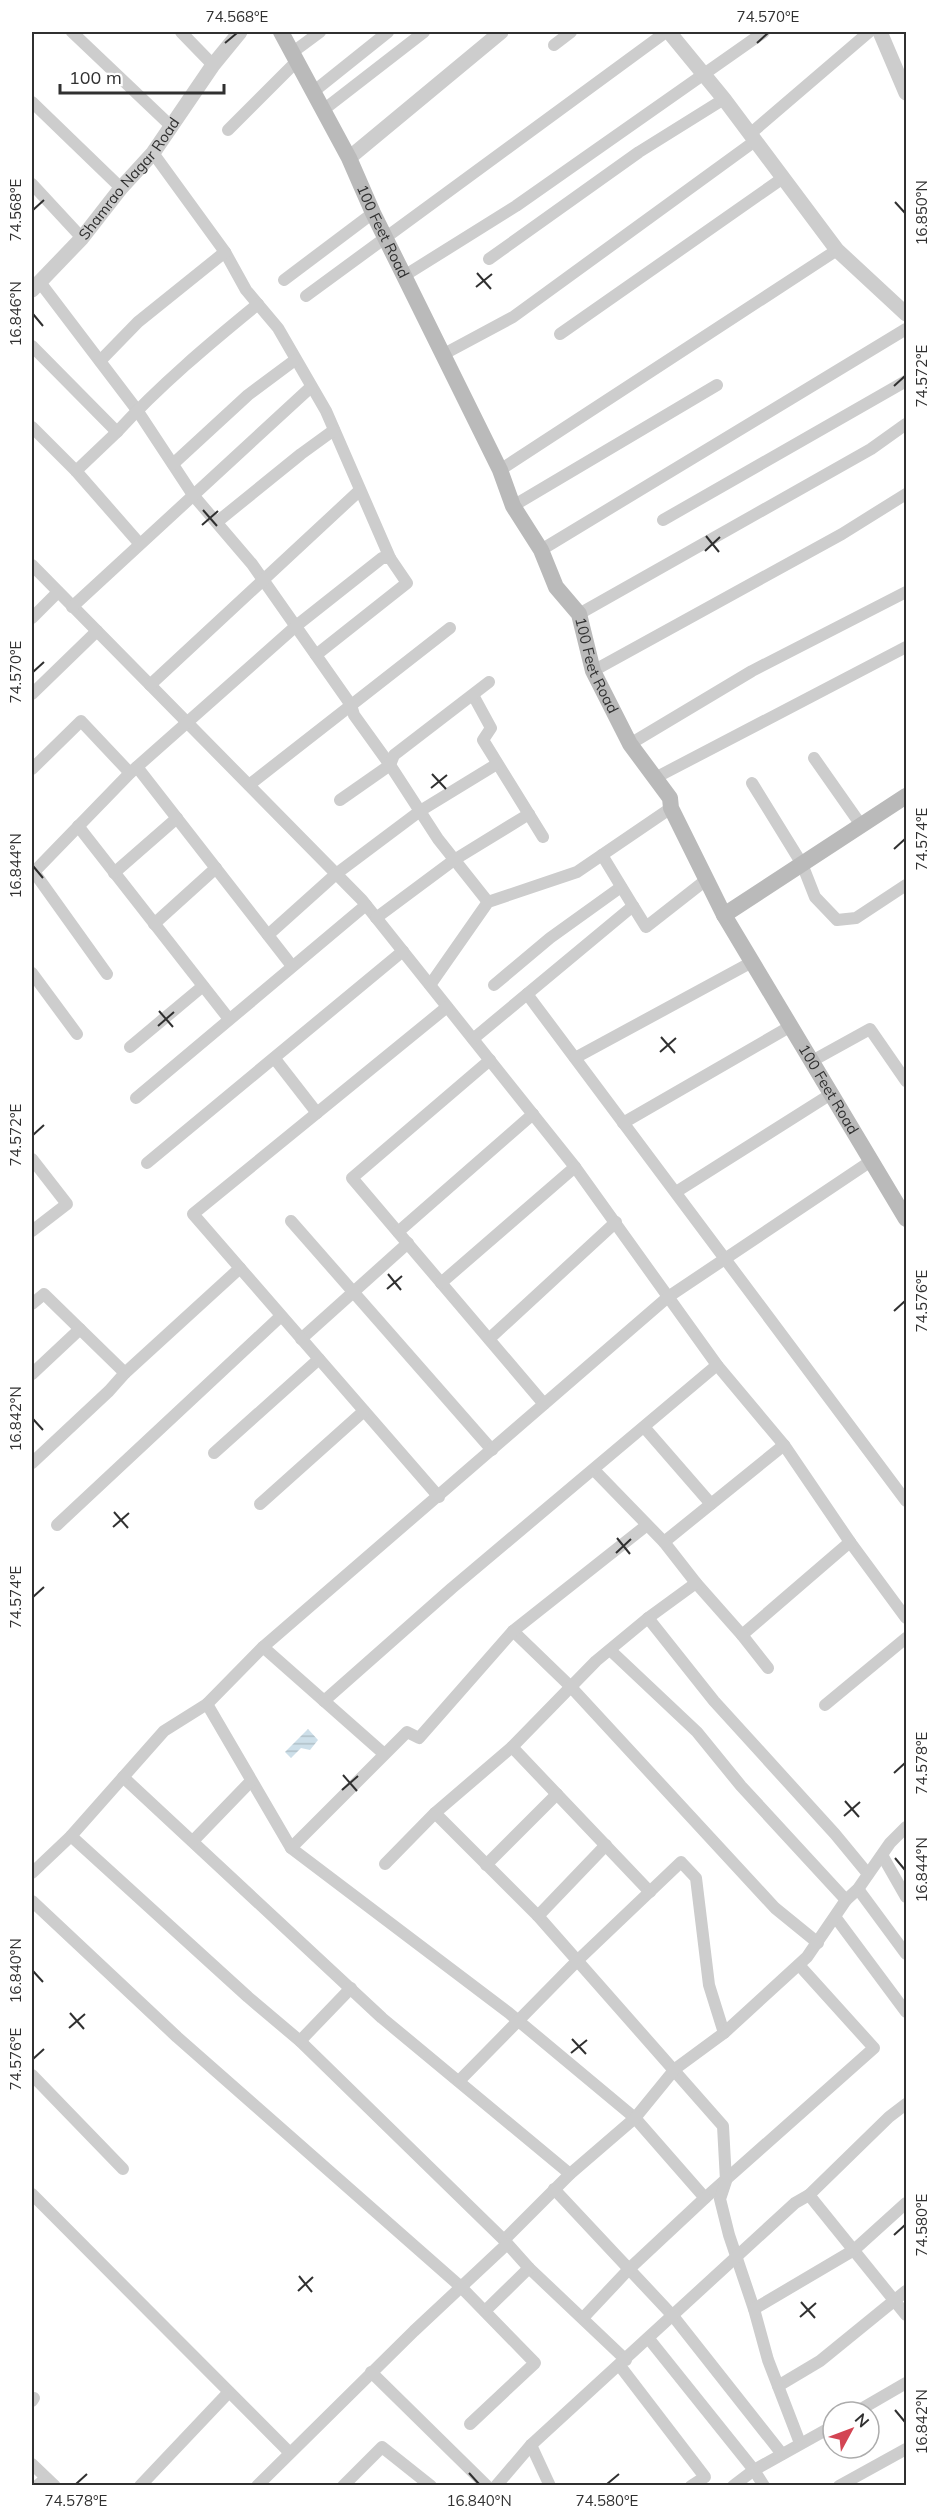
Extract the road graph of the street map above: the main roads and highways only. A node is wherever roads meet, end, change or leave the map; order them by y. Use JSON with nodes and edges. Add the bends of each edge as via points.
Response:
{"nodes":[{"id":1,"x":280,"y":32,"type":"edge"},
{"id":2,"x":906,"y":796,"type":"edge"},
{"id":3,"x":724,"y":915,"type":"junction"},
{"id":4,"x":906,"y":1219,"type":"edge"}],
"edges":[{"from":1,"to":3,"type":"main road","name":"100 Feet Road","via":[[349,158],[500,471],[513,506],[541,550],[556,587],[579,614],[593,671],[630,744],[670,798],[671,808]]},
{"from":2,"to":3,"type":"main road"},
{"from":3,"to":4,"type":"main road","name":"100 Feet Road"}]}
